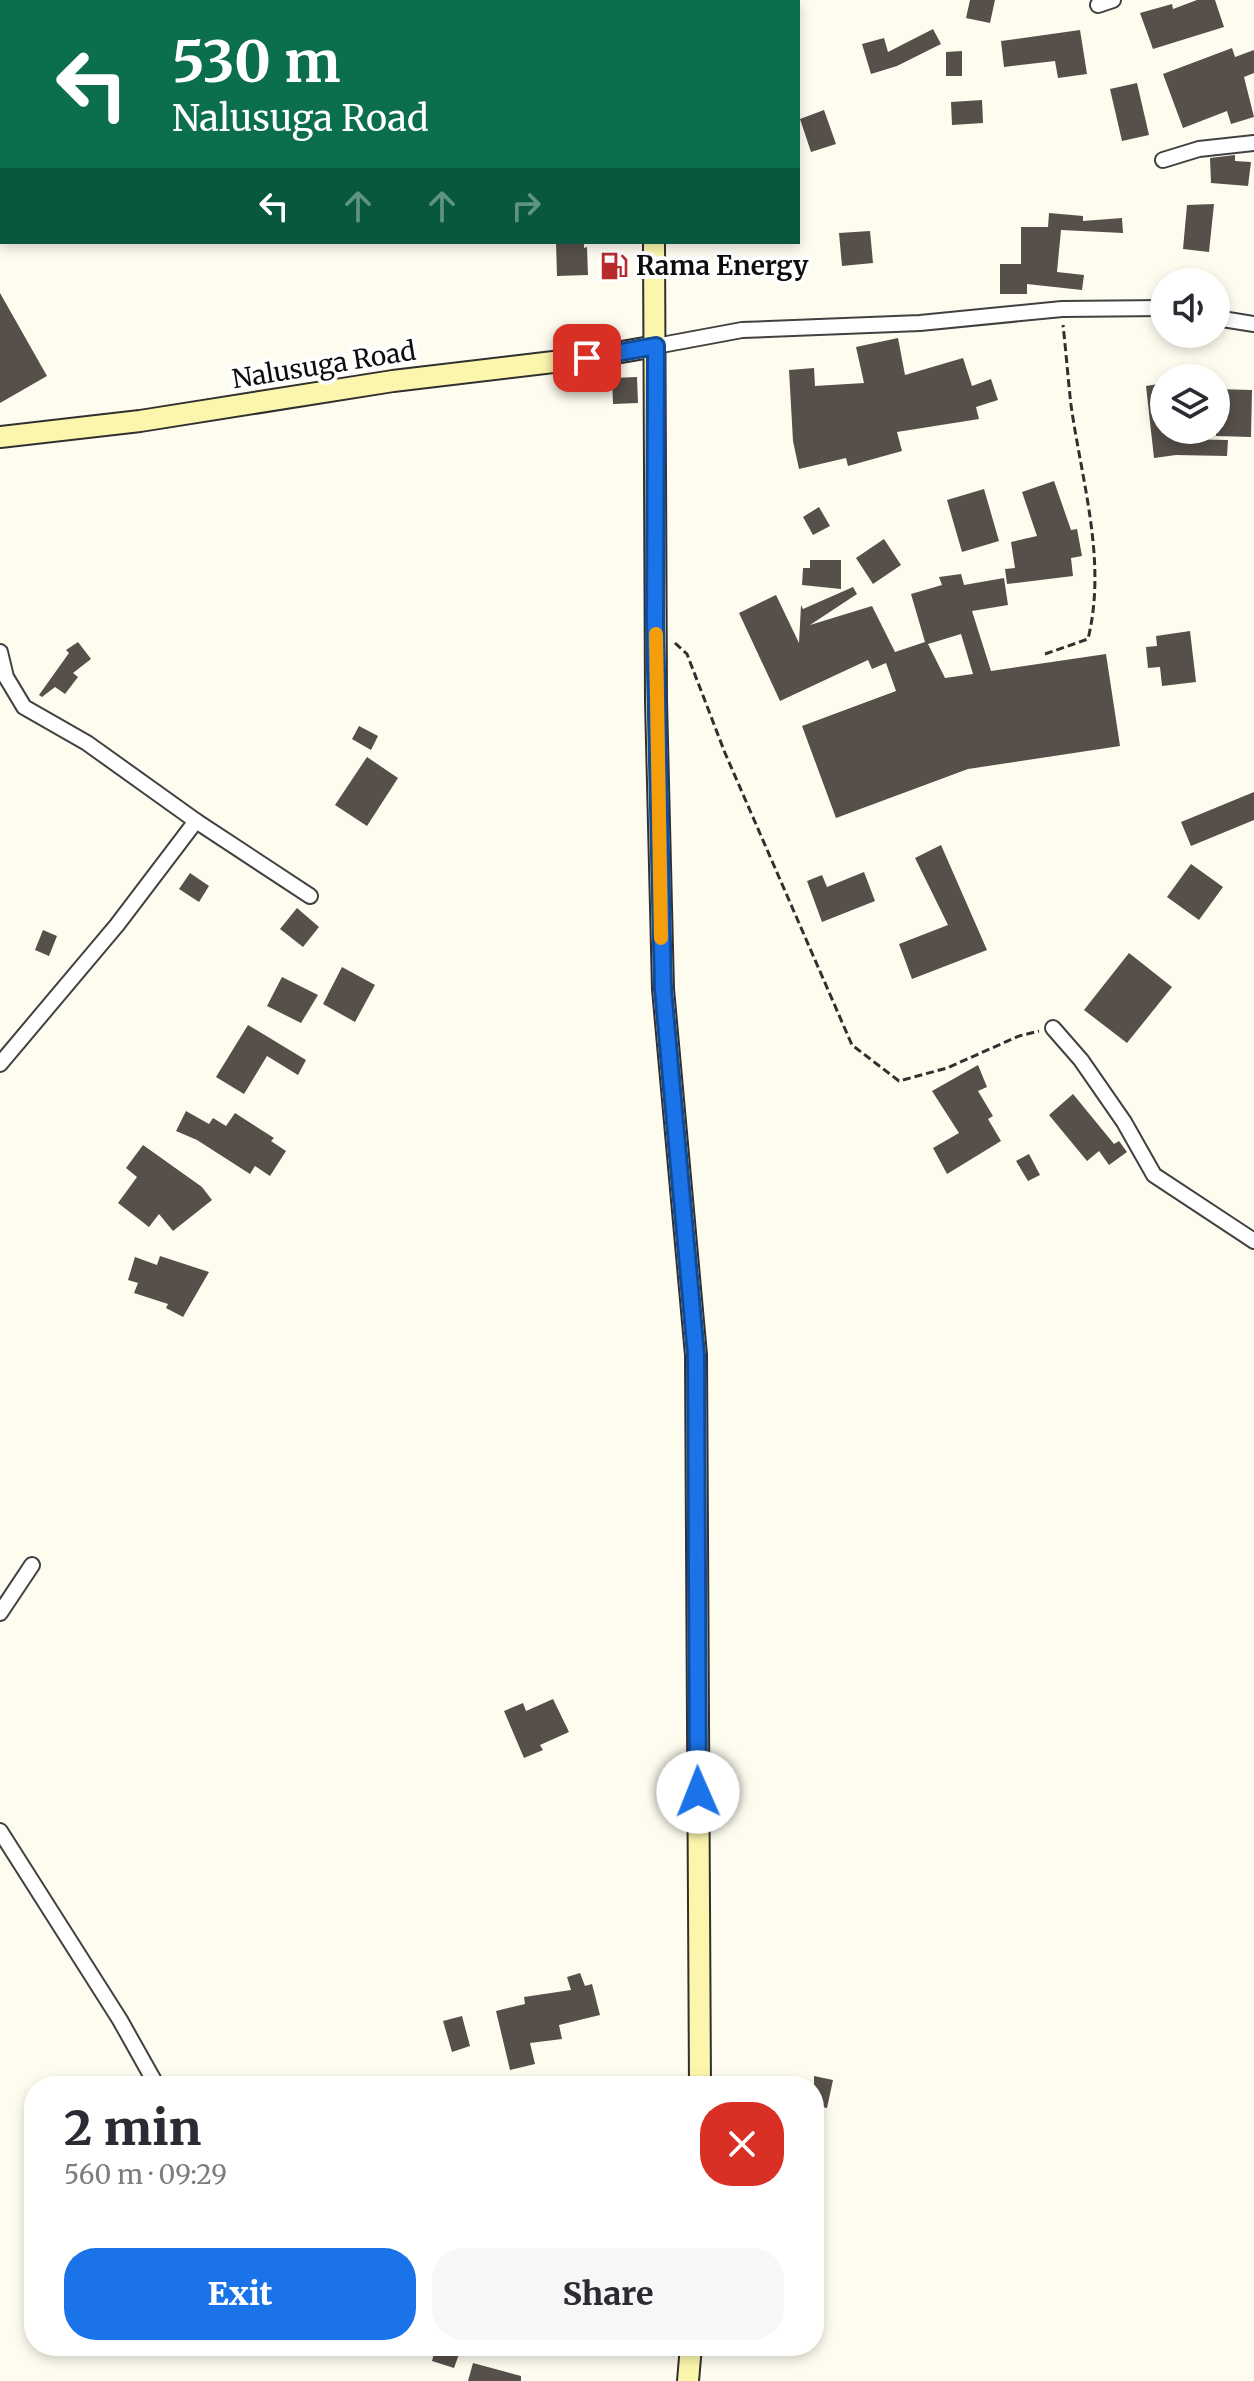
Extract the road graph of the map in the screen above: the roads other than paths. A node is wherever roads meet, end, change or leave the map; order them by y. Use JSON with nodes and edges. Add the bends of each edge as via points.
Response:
{"nodes":[{"id":1,"x":1113,"y":0,"type":"edge"},
{"id":2,"x":1098,"y":5,"type":"dead end"},
{"id":3,"x":1254,"y":143,"type":"edge"},
{"id":4,"x":1163,"y":160,"type":"dead end"},
{"id":5,"x":654,"y":244,"type":"edge"},
{"id":6,"x":1150,"y":308,"type":"edge"},
{"id":7,"x":1230,"y":320,"type":"edge"},
{"id":8,"x":1254,"y":324,"type":"edge"},
{"id":9,"x":656,"y":346,"type":"junction"},
{"id":10,"x":0,"y":437,"type":"edge"},
{"id":11,"x":0,"y":652,"type":"edge"},
{"id":12,"x":196,"y":821,"type":"junction"},
{"id":13,"x":310,"y":896,"type":"dead end"},
{"id":14,"x":1053,"y":1028,"type":"road end"},
{"id":15,"x":0,"y":1064,"type":"edge"},
{"id":16,"x":1254,"y":1241,"type":"edge"},
{"id":17,"x":32,"y":1565,"type":"dead end"},
{"id":18,"x":0,"y":1613,"type":"edge"},
{"id":19,"x":0,"y":1831,"type":"edge"},
{"id":20,"x":151,"y":2076,"type":"edge"},
{"id":21,"x":700,"y":2076,"type":"edge"},
{"id":22,"x":690,"y":2356,"type":"edge"},
{"id":23,"x":688,"y":2381,"type":"edge"}],
"edges":[{"from":1,"to":2,"type":"street"},
{"from":3,"to":4,"type":"street","via":[[1199,149]]},
{"from":5,"to":9,"type":"street"},
{"from":6,"to":9,"type":"street","via":[[742,330]]},
{"from":7,"to":8,"type":"street"},
{"from":9,"to":10,"type":"street","name":"Nalusuga Road"},
{"from":9,"to":21,"type":"street","via":[[655,624],[663,989],[696,1355]]},
{"from":11,"to":12,"type":"street","via":[[6,677],[24,707],[87,743]]},
{"from":12,"to":13,"type":"street"},
{"from":12,"to":15,"type":"street"},
{"from":14,"to":16,"type":"street","via":[[1124,1122],[1154,1175]]},
{"from":17,"to":18,"type":"street"},
{"from":19,"to":20,"type":"street"},
{"from":22,"to":23,"type":"street"}]}
